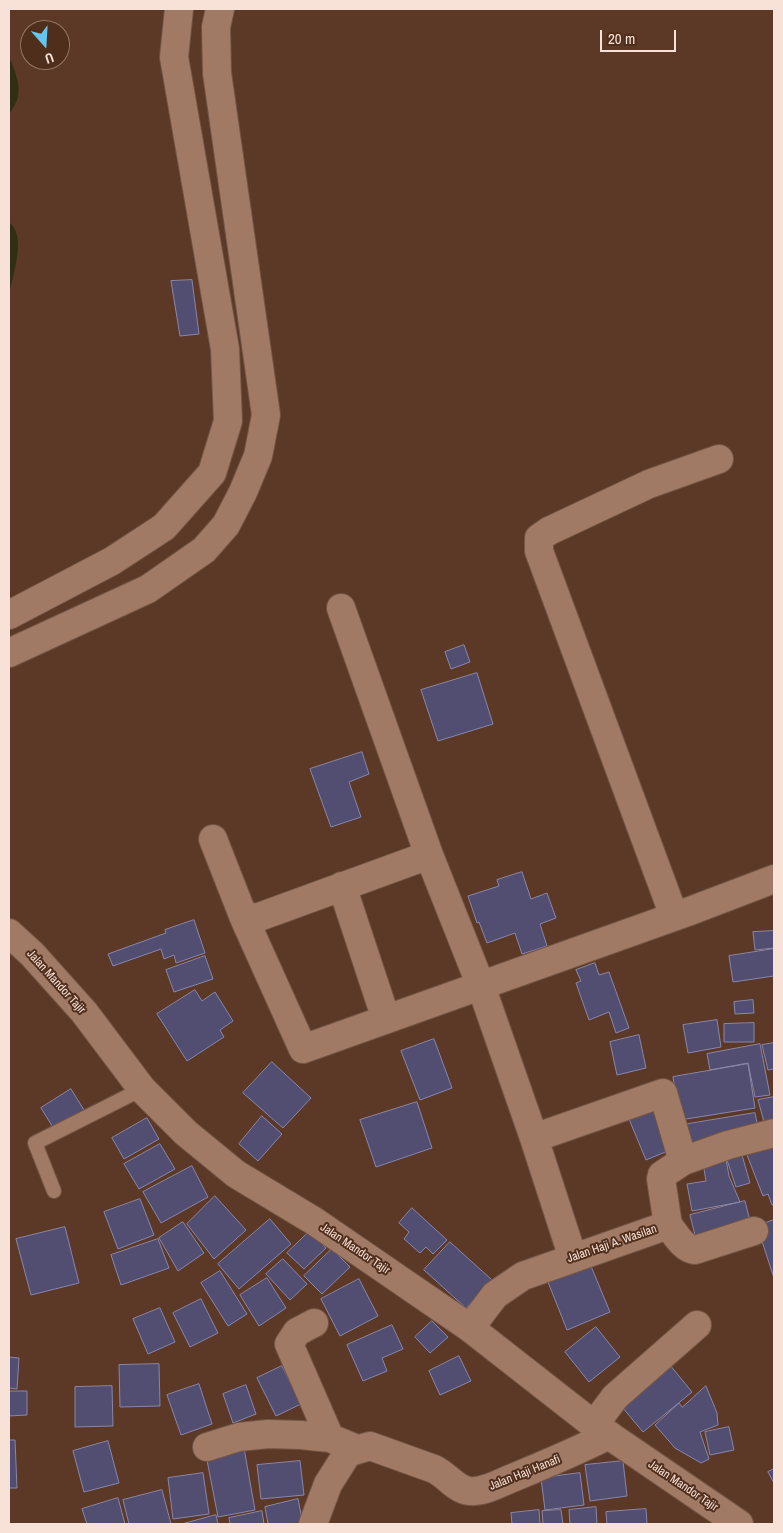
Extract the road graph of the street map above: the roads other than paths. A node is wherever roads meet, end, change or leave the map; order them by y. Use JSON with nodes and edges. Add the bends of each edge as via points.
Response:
{"nodes":[{"id":1,"x":179,"y":9,"type":"edge"},
{"id":2,"x":220,"y":9,"type":"edge"},
{"id":3,"x":719,"y":459,"type":"dead end"},
{"id":4,"x":341,"y":608,"type":"dead end"},
{"id":5,"x":9,"y":615,"type":"edge"},
{"id":6,"x":9,"y":653,"type":"edge"},
{"id":7,"x":213,"y":839,"type":"dead end"},
{"id":8,"x":429,"y":855,"type":"junction"},
{"id":9,"x":774,"y":879,"type":"edge"},
{"id":10,"x":342,"y":886,"type":"junction"},
{"id":11,"x":674,"y":916,"type":"junction"},
{"id":12,"x":244,"y":918,"type":"junction"},
{"id":13,"x":9,"y":933,"type":"edge"},
{"id":14,"x":481,"y":986,"type":"junction"},
{"id":15,"x":386,"y":1019,"type":"junction"},
{"id":16,"x":142,"y":1089,"type":"junction"},
{"id":17,"x":774,"y":1133,"type":"edge"},
{"id":18,"x":534,"y":1138,"type":"junction"},
{"id":19,"x":683,"y":1161,"type":"junction"},
{"id":20,"x":54,"y":1191,"type":"dead end"},
{"id":21,"x":668,"y":1225,"type":"junction"},
{"id":22,"x":754,"y":1231,"type":"dead end"},
{"id":23,"x":573,"y":1258,"type":"junction"},
{"id":24,"x":314,"y":1323,"type":"dead end"},
{"id":25,"x":697,"y":1325,"type":"dead end"},
{"id":26,"x":470,"y":1328,"type":"junction"},
{"id":27,"x":602,"y":1430,"type":"junction"},
{"id":28,"x":330,"y":1438,"type":"junction"},
{"id":29,"x":207,"y":1446,"type":"dead end"},
{"id":30,"x":358,"y":1449,"type":"junction"},
{"id":31,"x":313,"y":1524,"type":"edge"},
{"id":32,"x":739,"y":1524,"type":"edge"}],
"edges":[{"from":1,"to":5,"type":"street","via":[[174,57],[225,349],[228,421],[212,472],[164,526],[112,561]]},
{"from":2,"to":6,"type":"street","via":[[216,26],[217,73],[266,415],[258,456],[226,525],[204,550],[148,589]]},
{"from":3,"to":11,"type":"street","via":[[649,484],[539,538],[539,551]]},
{"from":4,"to":8,"type":"street"},
{"from":7,"to":12,"type":"street"},
{"from":8,"to":10,"type":"street"},
{"from":8,"to":14,"type":"street"},
{"from":9,"to":11,"type":"street"},
{"from":10,"to":12,"type":"street","via":[[259,917]]},
{"from":10,"to":15,"type":"street"},
{"from":11,"to":14,"type":"street"},
{"from":12,"to":15,"type":"street","via":[[303,1048]]},
{"from":13,"to":16,"type":"street","name":"Jalan Mandor Tajir","via":[[84,1012]]},
{"from":14,"to":15,"type":"street"},
{"from":14,"to":18,"type":"street"},
{"from":16,"to":20,"type":"lane","via":[[35,1144]]},
{"from":16,"to":26,"type":"street","name":"Jalan Mandor Tajir","via":[[186,1133],[236,1174],[314,1221]]},
{"from":17,"to":19,"type":"street","name":"Jalan Haji A. Wasilan"},
{"from":18,"to":19,"type":"street","via":[[663,1093]]},
{"from":18,"to":23,"type":"street"},
{"from":19,"to":21,"type":"street","name":"Jalan Haji A. Wasilan","via":[[661,1179]]},
{"from":21,"to":22,"type":"street","via":[[690,1250]]},
{"from":21,"to":23,"type":"street","name":"Jalan Haji A. Wasilan"},
{"from":23,"to":26,"type":"street","name":"Jalan Haji A. Wasilan","via":[[523,1276],[495,1295]]},
{"from":24,"to":28,"type":"street","via":[[297,1332],[289,1344]]},
{"from":25,"to":27,"type":"street","via":[[616,1397]]},
{"from":26,"to":27,"type":"street","name":"Jalan Mandor Tajir"},
{"from":27,"to":30,"type":"street","name":"Jalan Haji Hanafi","via":[[564,1457],[472,1492],[459,1489],[434,1468],[370,1446]]},
{"from":27,"to":32,"type":"street","name":"Jalan Mandor Tajir"},
{"from":28,"to":29,"type":"street","name":"Jalan Haji Hanafi","via":[[268,1434],[239,1437]]},
{"from":28,"to":30,"type":"street","name":"Jalan Haji Hanafi"},
{"from":30,"to":31,"type":"street","via":[[347,1454],[328,1484]]}]}
